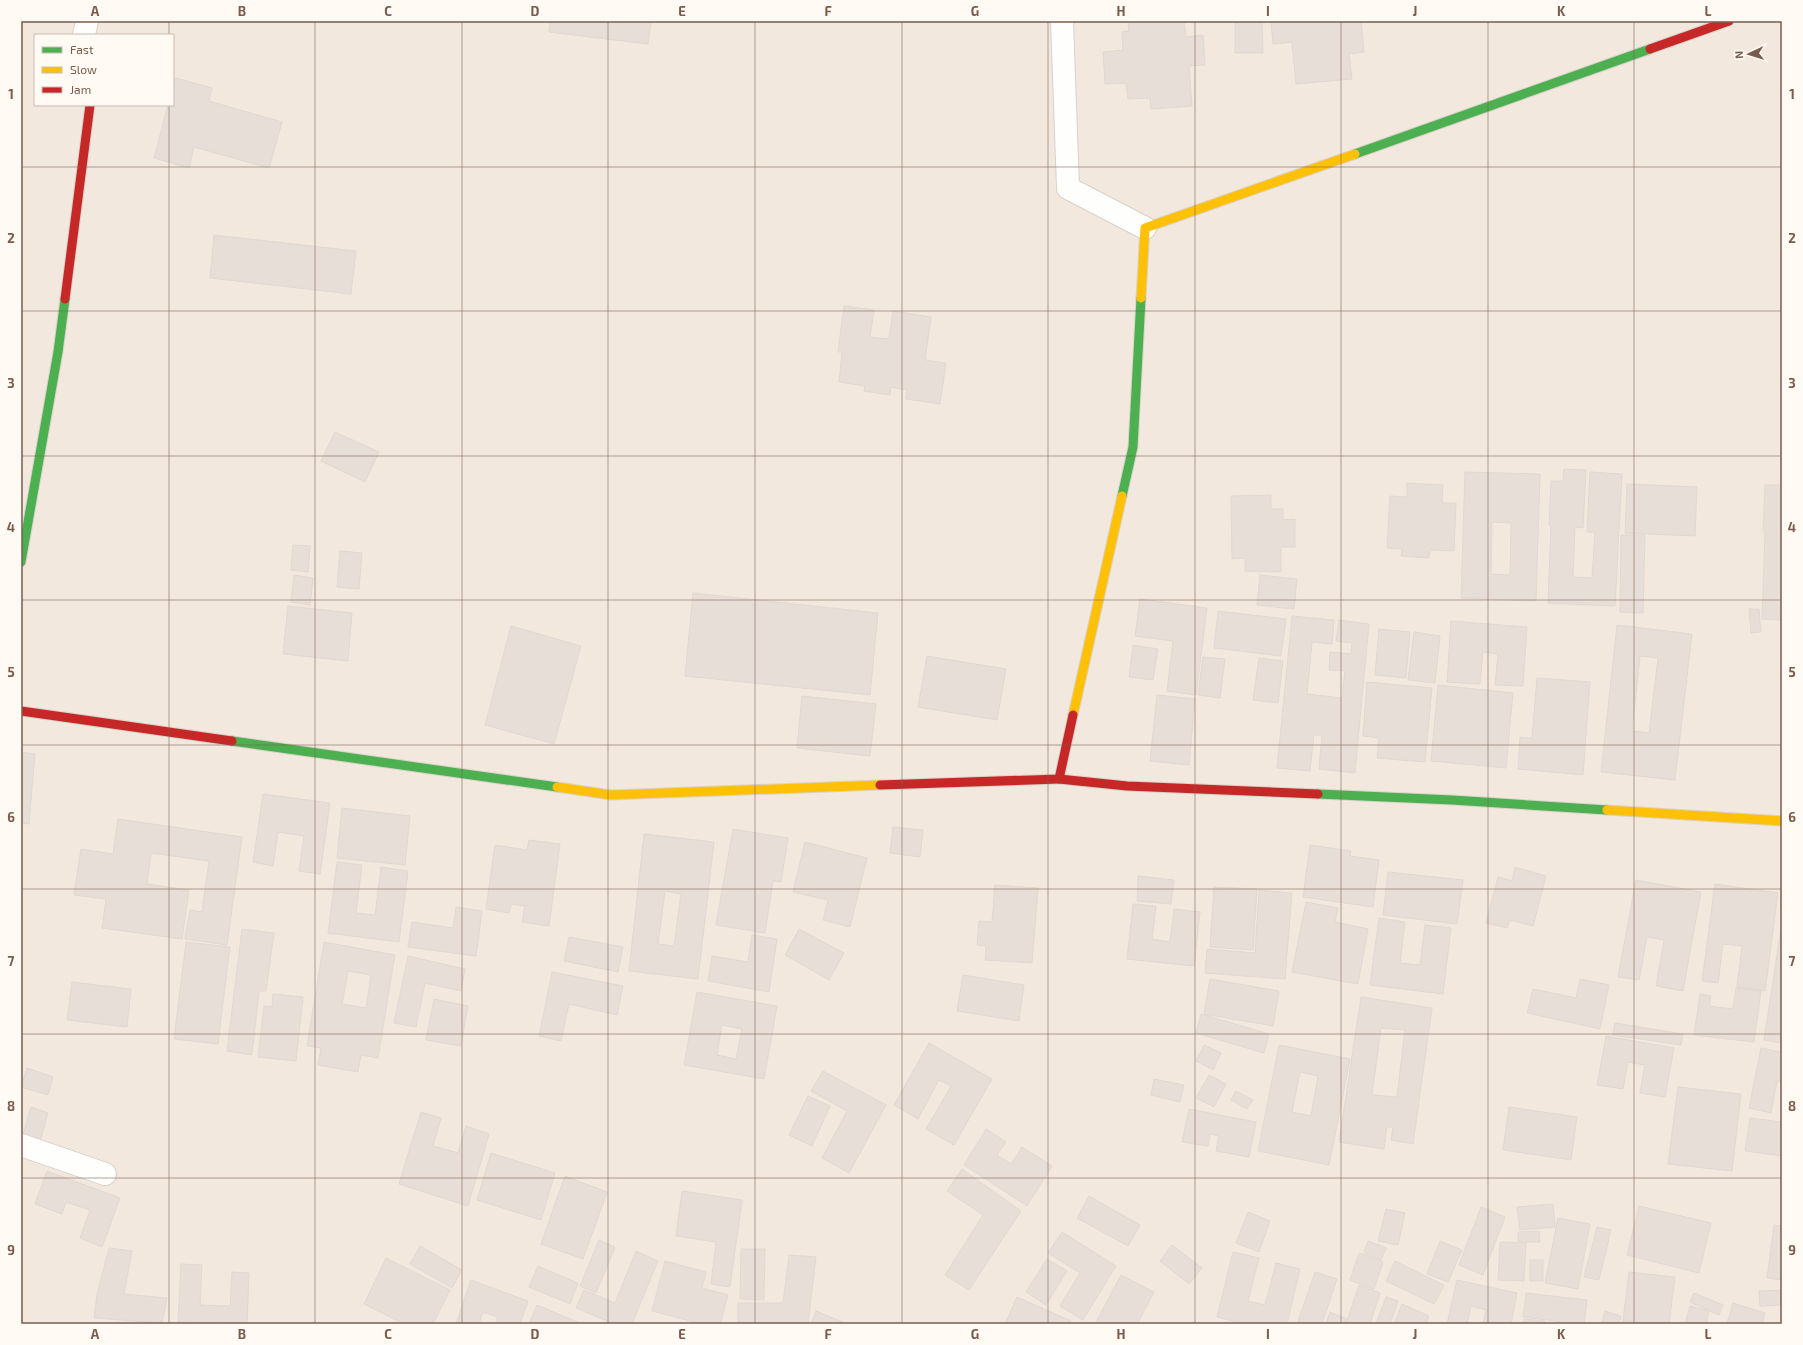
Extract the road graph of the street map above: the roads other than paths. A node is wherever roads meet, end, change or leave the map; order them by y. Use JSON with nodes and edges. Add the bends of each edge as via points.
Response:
{"nodes":[{"id":1,"x":87,"y":21,"type":"edge"},
{"id":2,"x":1062,"y":21,"type":"edge"},
{"id":3,"x":1729,"y":21,"type":"edge"},
{"id":4,"x":84,"y":34,"type":"edge"},
{"id":5,"x":90,"y":106,"type":"edge"},
{"id":6,"x":1145,"y":228,"type":"junction"},
{"id":7,"x":21,"y":562,"type":"edge"},
{"id":8,"x":21,"y":711,"type":"edge"},
{"id":9,"x":1059,"y":779,"type":"junction"},
{"id":10,"x":1782,"y":821,"type":"edge"},
{"id":11,"x":21,"y":1145,"type":"edge"},
{"id":12,"x":105,"y":1174,"type":"dead end"}],
"edges":[{"from":1,"to":4,"type":"street"},
{"from":2,"to":6,"type":"street","via":[[1068,188]]},
{"from":3,"to":6,"type":"street"},
{"from":5,"to":7,"type":"street","via":[[58,352]]},
{"from":6,"to":9,"type":"street","via":[[1133,447]]},
{"from":8,"to":9,"type":"street","via":[[611,795]]},
{"from":9,"to":10,"type":"street","via":[[1127,786],[1452,800]]},
{"from":11,"to":12,"type":"street"}]}
